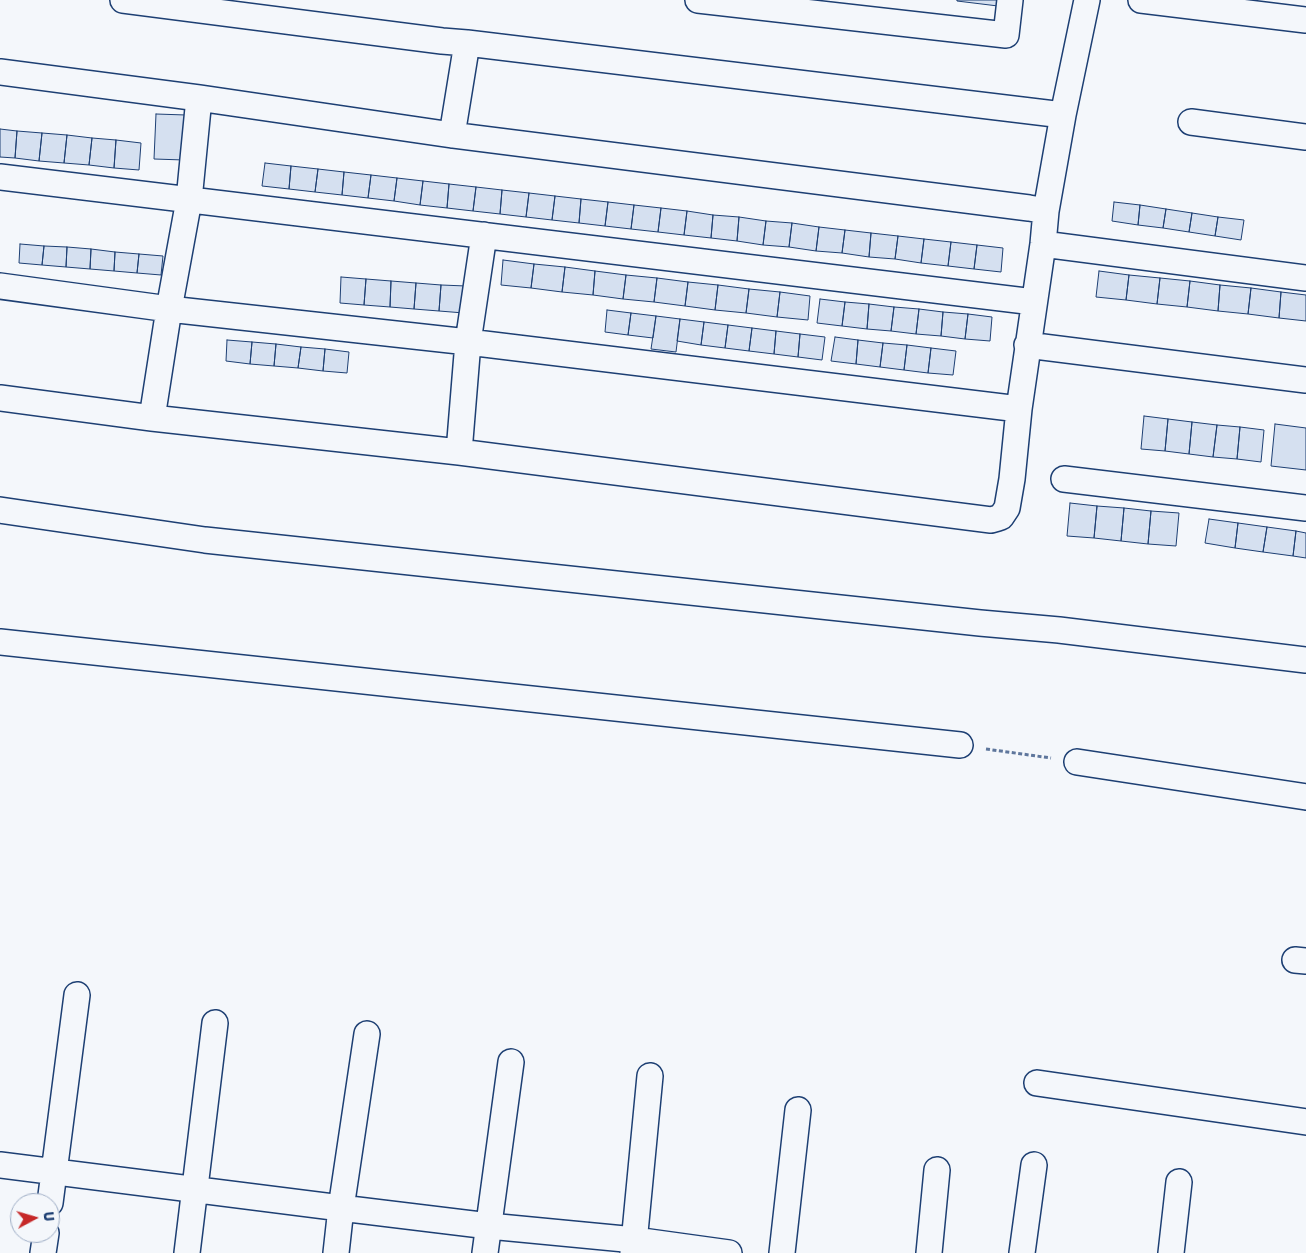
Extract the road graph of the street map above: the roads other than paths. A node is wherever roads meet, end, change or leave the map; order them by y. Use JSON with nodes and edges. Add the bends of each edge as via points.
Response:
{"nodes":[{"id":1,"x":122,"y":0,"type":"edge"},
{"id":2,"x":698,"y":0,"type":"edge"},
{"id":3,"x":1010,"y":0,"type":"edge"},
{"id":4,"x":1087,"y":0,"type":"edge"},
{"id":5,"x":1141,"y":0,"type":"edge"},
{"id":6,"x":776,"y":4,"type":"edge"},
{"id":7,"x":1306,"y":20,"type":"edge"},
{"id":8,"x":467,"y":42,"type":"junction"},
{"id":9,"x":0,"y":72,"type":"edge"},
{"id":10,"x":199,"y":98,"type":"junction"},
{"id":11,"x":1063,"y":116,"type":"junction"},
{"id":12,"x":1191,"y":122,"type":"dead end"},
{"id":13,"x":452,"y":135,"type":"junction"},
{"id":14,"x":1306,"y":137,"type":"edge"},
{"id":15,"x":0,"y":177,"type":"edge"},
{"id":16,"x":189,"y":200,"type":"junction"},
{"id":17,"x":1046,"y":211,"type":"junction"},
{"id":18,"x":484,"y":235,"type":"junction"},
{"id":19,"x":1043,"y":244,"type":"junction"},
{"id":20,"x":1306,"y":278,"type":"edge"},
{"id":21,"x":0,"y":286,"type":"edge"},
{"id":22,"x":1034,"y":302,"type":"junction"},
{"id":23,"x":170,"y":309,"type":"junction"},
{"id":24,"x":468,"y":342,"type":"junction"},
{"id":25,"x":1027,"y":345,"type":"junction"},
{"id":26,"x":1306,"y":380,"type":"edge"},
{"id":27,"x":0,"y":398,"type":"edge"},
{"id":28,"x":1019,"y":409,"type":"junction"},
{"id":29,"x":152,"y":418,"type":"junction"},
{"id":30,"x":459,"y":452,"type":"junction"},
{"id":31,"x":1064,"y":479,"type":"dead end"},
{"id":32,"x":1306,"y":508,"type":"edge"},
{"id":33,"x":0,"y":510,"type":"edge"},
{"id":34,"x":0,"y":642,"type":"edge"},
{"id":35,"x":1306,"y":660,"type":"edge"},
{"id":36,"x":960,"y":745,"type":"road end"},
{"id":37,"x":1077,"y":762,"type":"road end"},
{"id":38,"x":1306,"y":797,"type":"edge"},
{"id":39,"x":77,"y":995,"type":"dead end"},
{"id":40,"x":215,"y":1023,"type":"dead end"},
{"id":41,"x":367,"y":1034,"type":"dead end"},
{"id":42,"x":511,"y":1062,"type":"dead end"},
{"id":43,"x":650,"y":1076,"type":"dead end"},
{"id":44,"x":1037,"y":1083,"type":"dead end"},
{"id":45,"x":798,"y":1110,"type":"dead end"},
{"id":46,"x":1306,"y":1122,"type":"edge"},
{"id":47,"x":0,"y":1165,"type":"edge"},
{"id":48,"x":1034,"y":1165,"type":"dead end"},
{"id":49,"x":937,"y":1170,"type":"dead end"},
{"id":50,"x":54,"y":1171,"type":"junction"},
{"id":51,"x":1179,"y":1182,"type":"dead end"},
{"id":52,"x":195,"y":1189,"type":"junction"},
{"id":53,"x":51,"y":1193,"type":"edge"},
{"id":54,"x":341,"y":1208,"type":"junction"},
{"id":55,"x":489,"y":1226,"type":"junction"},
{"id":56,"x":634,"y":1247,"type":"edge"},
{"id":57,"x":187,"y":1253,"type":"edge"},
{"id":58,"x":336,"y":1253,"type":"edge"},
{"id":59,"x":485,"y":1253,"type":"edge"},
{"id":60,"x":729,"y":1253,"type":"edge"},
{"id":61,"x":782,"y":1253,"type":"edge"},
{"id":62,"x":929,"y":1253,"type":"edge"},
{"id":63,"x":1022,"y":1253,"type":"edge"},
{"id":64,"x":1171,"y":1253,"type":"edge"}],
"edges":[{"from":1,"to":8,"type":"street"},
{"from":2,"to":6,"type":"street"},
{"from":3,"to":6,"type":"street","via":[[1006,35]]},
{"from":4,"to":11,"type":"street"},
{"from":5,"to":7,"type":"street"},
{"from":8,"to":11,"type":"street"},
{"from":8,"to":13,"type":"street"},
{"from":9,"to":10,"type":"street"},
{"from":10,"to":13,"type":"street"},
{"from":10,"to":16,"type":"street"},
{"from":11,"to":17,"type":"street"},
{"from":12,"to":14,"type":"street"},
{"from":13,"to":17,"type":"street"},
{"from":15,"to":16,"type":"street"},
{"from":16,"to":18,"type":"street"},
{"from":16,"to":23,"type":"street"},
{"from":17,"to":19,"type":"street"},
{"from":18,"to":22,"type":"street"},
{"from":18,"to":24,"type":"street"},
{"from":19,"to":20,"type":"street"},
{"from":19,"to":22,"type":"street"},
{"from":21,"to":23,"type":"street"},
{"from":22,"to":25,"type":"street"},
{"from":23,"to":24,"type":"street"},
{"from":23,"to":29,"type":"street"},
{"from":24,"to":28,"type":"street"},
{"from":24,"to":30,"type":"street"},
{"from":25,"to":26,"type":"street"},
{"from":25,"to":28,"type":"street"},
{"from":27,"to":29,"type":"street"},
{"from":28,"to":30,"type":"street","via":[[1007,508],[1001,517],[991,520]]},
{"from":29,"to":30,"type":"street"},
{"from":31,"to":32,"type":"street"},
{"from":33,"to":35,"type":"street","via":[[205,540],[1059,630]]},
{"from":34,"to":36,"type":"street"},
{"from":37,"to":38,"type":"street"},
{"from":39,"to":50,"type":"street"},
{"from":40,"to":52,"type":"street"},
{"from":41,"to":54,"type":"street"},
{"from":42,"to":55,"type":"street"},
{"from":43,"to":56,"type":"street"},
{"from":44,"to":46,"type":"street"},
{"from":45,"to":61,"type":"street"},
{"from":47,"to":50,"type":"street"},
{"from":48,"to":63,"type":"street"},
{"from":49,"to":62,"type":"street"},
{"from":50,"to":52,"type":"street"},
{"from":50,"to":53,"type":"street"},
{"from":51,"to":64,"type":"street"},
{"from":52,"to":54,"type":"street"},
{"from":52,"to":57,"type":"street"},
{"from":54,"to":55,"type":"street"},
{"from":54,"to":58,"type":"street"},
{"from":55,"to":56,"type":"street"},
{"from":55,"to":59,"type":"street"},
{"from":56,"to":60,"type":"street"}]}
